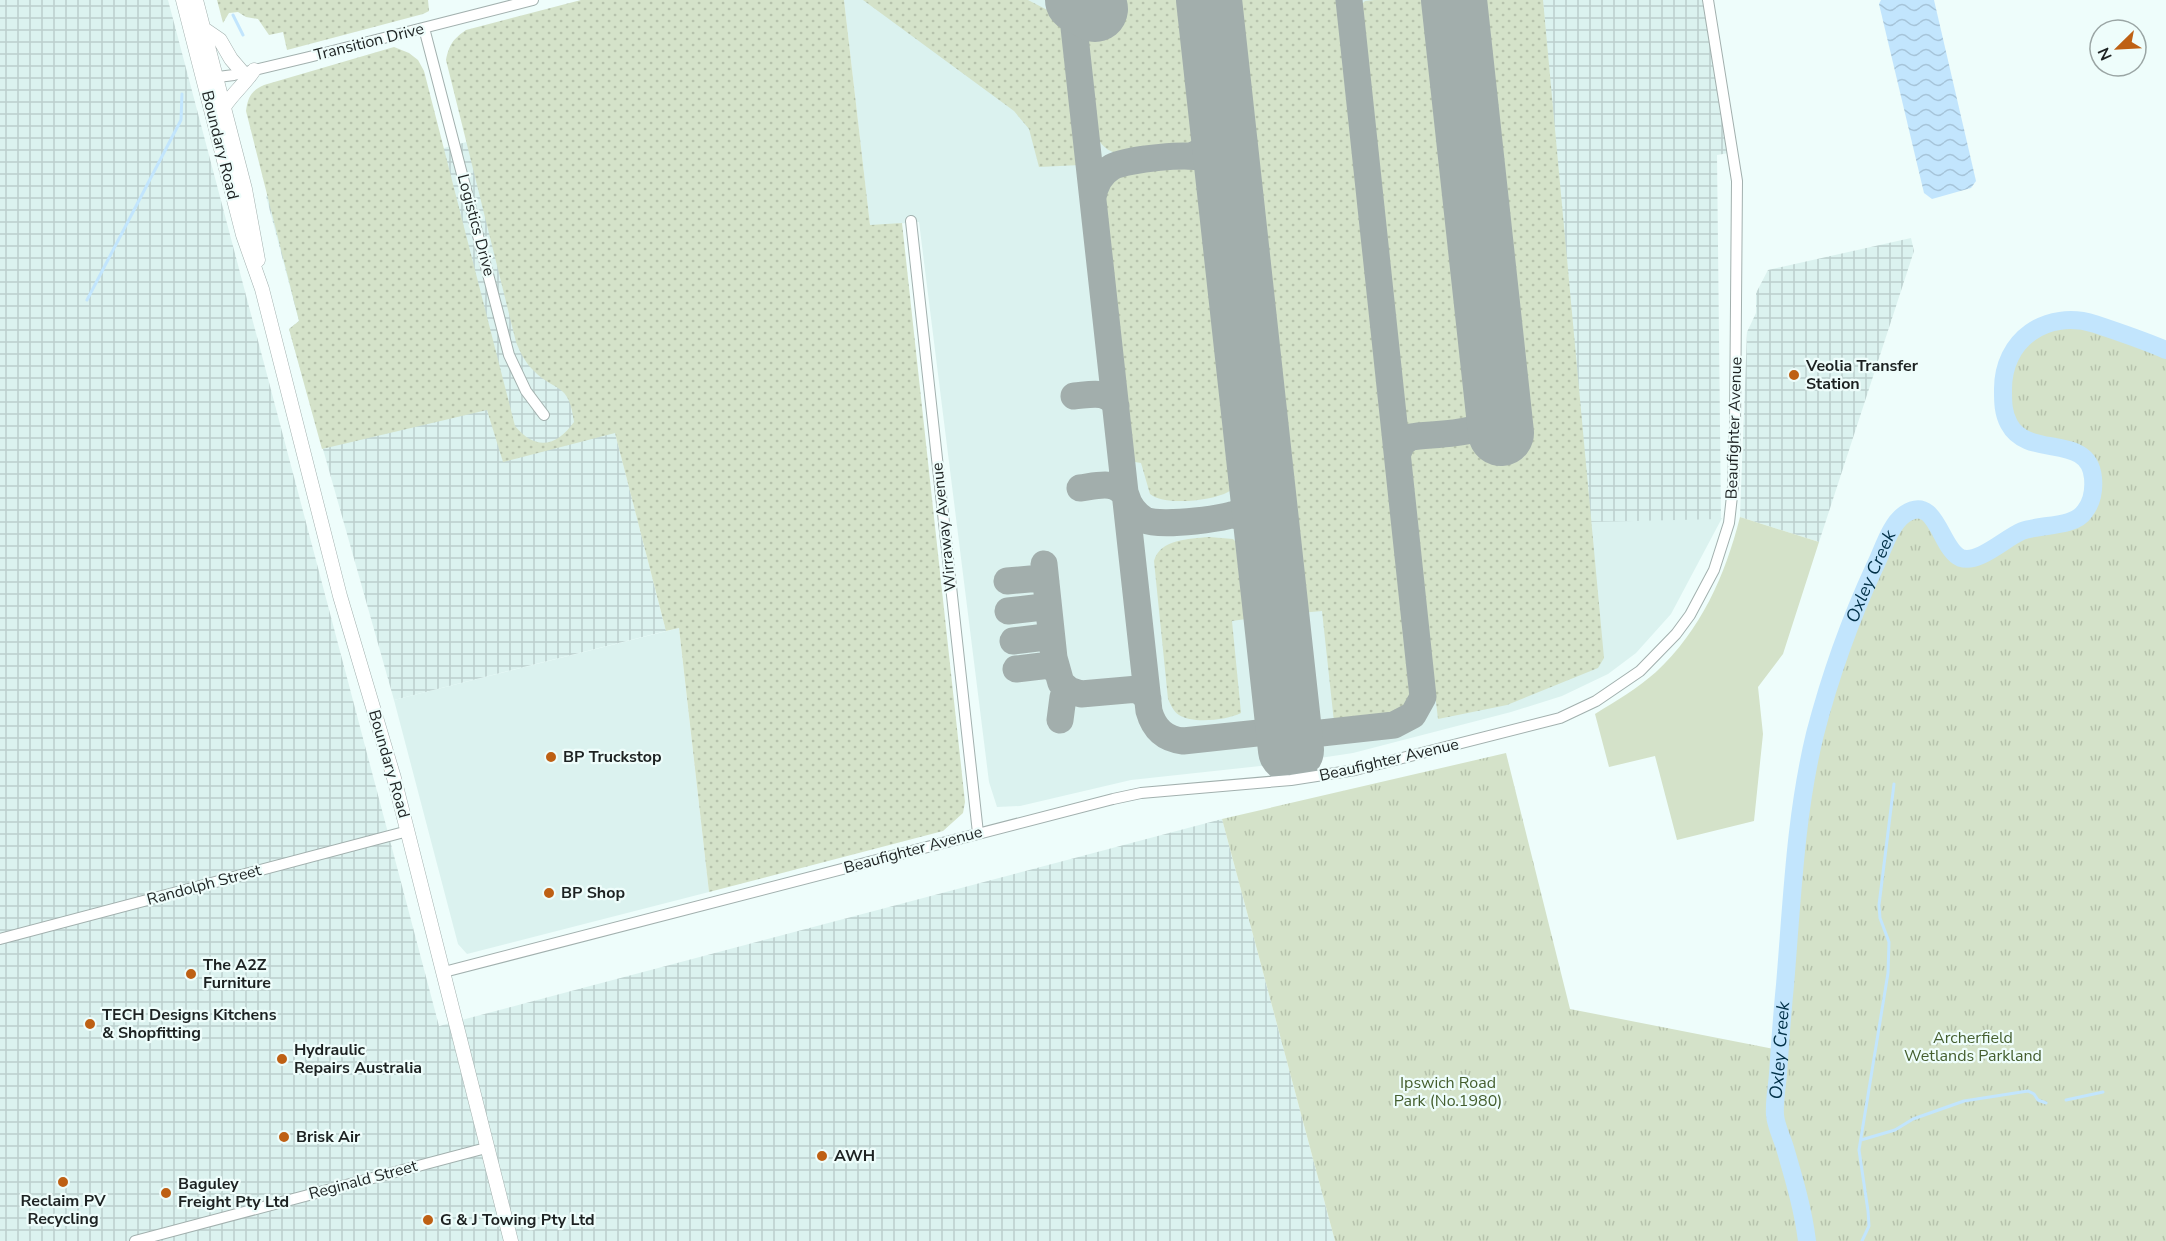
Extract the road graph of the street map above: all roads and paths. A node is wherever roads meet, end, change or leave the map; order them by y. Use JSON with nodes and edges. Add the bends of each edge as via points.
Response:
{"nodes":[{"id":1,"x":183,"y":0,"type":"edge"},
{"id":2,"x":196,"y":0,"type":"edge"},
{"id":3,"x":533,"y":0,"type":"edge"},
{"id":4,"x":1708,"y":0,"type":"edge"},
{"id":5,"x":424,"y":28,"type":"junction"},
{"id":6,"x":204,"y":29,"type":"junction"},
{"id":7,"x":249,"y":72,"type":"junction"},
{"id":8,"x":210,"y":78,"type":"junction"},
{"id":9,"x":224,"y":107,"type":"junction"},
{"id":10,"x":911,"y":220,"type":"dead end"},
{"id":11,"x":262,"y":289,"type":"junction"},
{"id":12,"x":544,"y":415,"type":"dead end"},
{"id":13,"x":408,"y":831,"type":"junction"},
{"id":14,"x":978,"y":833,"type":"junction"},
{"id":15,"x":0,"y":939,"type":"edge"},
{"id":16,"x":444,"y":972,"type":"junction"},
{"id":17,"x":486,"y":1148,"type":"junction"},
{"id":18,"x":135,"y":1241,"type":"edge"},
{"id":19,"x":511,"y":1241,"type":"edge"}],
"edges":[{"from":1,"to":8,"type":"main road","name":"Boundary Road"},
{"from":2,"to":6,"type":"main road","name":"Boundary Road"},
{"from":3,"to":5,"type":"street","name":"Transition Drive"},
{"from":4,"to":14,"type":"street","name":"Beaufighter Avenue","via":[[1737,182],[1733,487],[1729,523],[1714,570],[1676,634],[1617,688],[1541,724],[1355,770],[1291,780],[1141,793]]},
{"from":5,"to":7,"type":"street","name":"Transition Drive"},
{"from":5,"to":12,"type":"street","name":"Logistics Drive","via":[[509,355],[525,391]]},
{"from":6,"to":7,"type":"main road","via":[[220,40],[231,59]]},
{"from":6,"to":8,"type":"main road","name":"Boundary Road"},
{"from":7,"to":8,"type":"street","name":"Transition Drive"},
{"from":7,"to":9,"type":"main road","via":[[244,86],[232,94]]},
{"from":8,"to":9,"type":"main road","name":"Boundary Road"},
{"from":8,"to":11,"type":"main road","name":"Boundary Road","via":[[243,235]]},
{"from":9,"to":11,"type":"main road","name":"Boundary Road","via":[[252,219]]},
{"from":10,"to":14,"type":"street","name":"Wirraway Avenue"},
{"from":11,"to":13,"type":"main road","name":"Boundary Road","via":[[340,596]]},
{"from":13,"to":15,"type":"street","name":"Randolph Street"},
{"from":13,"to":16,"type":"main road","name":"Boundary Road"},
{"from":14,"to":16,"type":"street","name":"Beaufighter Avenue"},
{"from":16,"to":17,"type":"main road","name":"Boundary Road"},
{"from":17,"to":18,"type":"street","name":"Reginald Street"},
{"from":17,"to":19,"type":"main road","name":"Boundary Road"}]}
